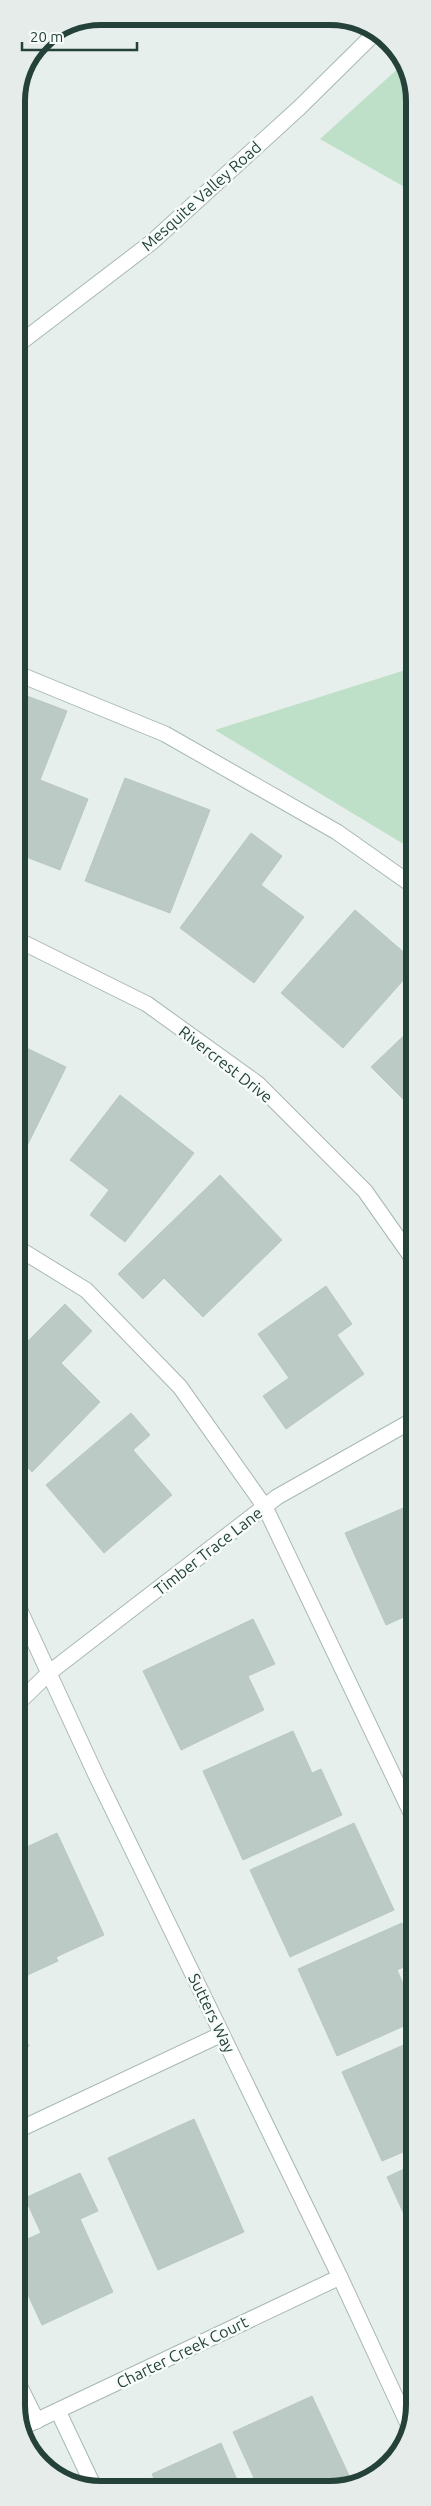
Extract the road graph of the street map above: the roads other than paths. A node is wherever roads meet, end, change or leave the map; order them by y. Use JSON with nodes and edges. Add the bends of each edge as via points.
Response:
{"nodes":[{"id":1,"x":371,"y":38,"type":"edge"},
{"id":2,"x":25,"y":339,"type":"edge"},
{"id":3,"x":25,"y":677,"type":"edge"},
{"id":4,"x":406,"y":882,"type":"edge"},
{"id":5,"x":25,"y":943,"type":"edge"},
{"id":6,"x":406,"y":1249,"type":"edge"},
{"id":7,"x":25,"y":1253,"type":"edge"},
{"id":8,"x":406,"y":1424,"type":"edge"},
{"id":9,"x":265,"y":1507,"type":"junction"},
{"id":10,"x":25,"y":1621,"type":"edge"},
{"id":11,"x":50,"y":1672,"type":"junction"},
{"id":12,"x":25,"y":1696,"type":"edge"},
{"id":13,"x":406,"y":1802,"type":"edge"},
{"id":14,"x":222,"y":2034,"type":"junction"},
{"id":15,"x":25,"y":2126,"type":"edge"},
{"id":16,"x":340,"y":2277,"type":"junction"},
{"id":17,"x":25,"y":2408,"type":"edge"},
{"id":18,"x":58,"y":2411,"type":"junction"},
{"id":19,"x":405,"y":2418,"type":"edge"},
{"id":20,"x":30,"y":2424,"type":"edge"},
{"id":21,"x":91,"y":2480,"type":"edge"}],
"edges":[{"from":1,"to":2,"type":"street","name":"Mesquite Valley Road","via":[[152,242]]},
{"from":3,"to":4,"type":"street","via":[[165,734],[337,832]]},
{"from":5,"to":6,"type":"street","name":"Rivercrest Drive","via":[[147,1004],[258,1084],[364,1191]]},
{"from":7,"to":9,"type":"street","via":[[86,1290],[180,1387]]},
{"from":8,"to":9,"type":"street","name":"Timber Trace Lane","via":[[277,1497]]},
{"from":9,"to":11,"type":"street","name":"Timber Trace Lane"},
{"from":9,"to":13,"type":"street"},
{"from":10,"to":11,"type":"street","name":"Sutters Way"},
{"from":11,"to":12,"type":"street","name":"Timber Trace Lane"},
{"from":11,"to":14,"type":"street","name":"Sutters Way","via":[[96,1775]]},
{"from":14,"to":15,"type":"street"},
{"from":14,"to":16,"type":"street","name":"Sutters Way"},
{"from":16,"to":18,"type":"street","name":"Charter Creek Court"},
{"from":16,"to":19,"type":"street","name":"Sutters Way"},
{"from":17,"to":20,"type":"street"},
{"from":18,"to":20,"type":"street","name":"Charter Creek Court"},
{"from":18,"to":21,"type":"street"}]}
